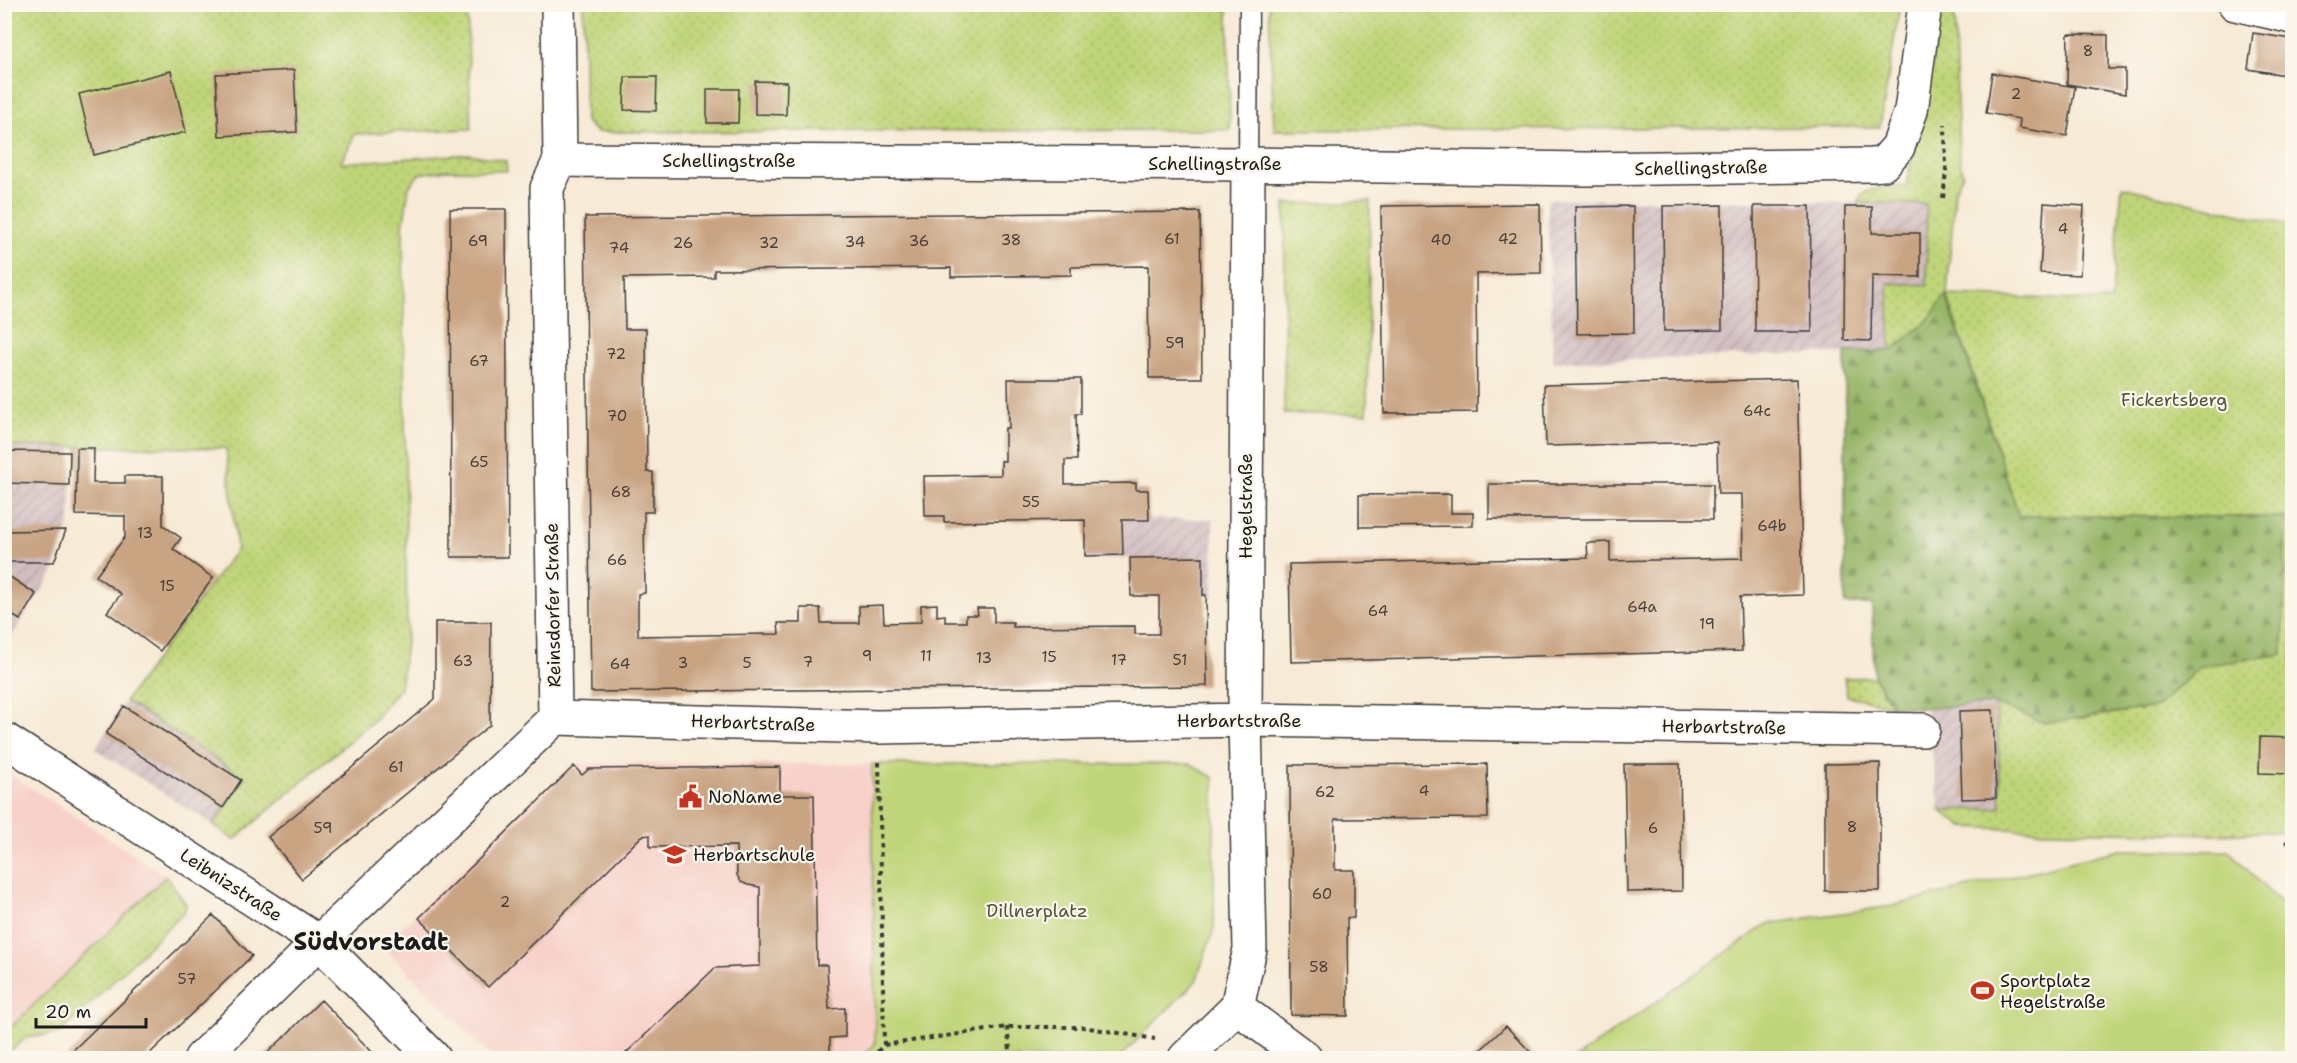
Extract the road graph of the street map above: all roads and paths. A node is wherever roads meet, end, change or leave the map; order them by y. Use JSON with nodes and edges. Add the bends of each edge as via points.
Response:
{"nodes":[{"id":1,"x":558,"y":4,"type":"edge"},
{"id":2,"x":867,"y":4,"type":"edge"},
{"id":3,"x":1738,"y":4,"type":"edge"},
{"id":4,"x":1925,"y":4,"type":"edge"},
{"id":5,"x":2235,"y":4,"type":"edge"},
{"id":6,"x":1249,"y":6,"type":"edge"},
{"id":7,"x":2292,"y":16,"type":"edge"},
{"id":8,"x":560,"y":160,"type":"junction"},
{"id":9,"x":1248,"y":164,"type":"junction"},
{"id":10,"x":555,"y":718,"type":"junction"},
{"id":11,"x":1245,"y":720,"type":"junction"},
{"id":12,"x":878,"y":727,"type":"junction"},
{"id":13,"x":1923,"y":730,"type":"dead end"},
{"id":14,"x":4,"y":739,"type":"edge"},
{"id":15,"x":2292,"y":840,"type":"edge"},
{"id":16,"x":2284,"y":843,"type":"dead end"},
{"id":17,"x":319,"y":942,"type":"junction"},
{"id":18,"x":1237,"y":1007,"type":"junction"},
{"id":19,"x":1007,"y":1027,"type":"junction"},
{"id":20,"x":884,"y":1046,"type":"junction"},
{"id":21,"x":1173,"y":1052,"type":"edge"},
{"id":22,"x":201,"y":1059,"type":"edge"},
{"id":23,"x":434,"y":1059,"type":"edge"},
{"id":24,"x":871,"y":1059,"type":"edge"},
{"id":25,"x":1011,"y":1059,"type":"edge"},
{"id":26,"x":1305,"y":1059,"type":"edge"}],
"edges":[{"from":1,"to":8,"type":"street","name":"Reinsdorfer Straße"},
{"from":2,"to":6,"type":"path"},
{"from":3,"to":6,"type":"path"},
{"from":4,"to":9,"type":"street","name":"Schellingstraße","via":[[1911,111],[1898,147],[1883,164],[1587,169]]},
{"from":5,"to":7,"type":"street"},
{"from":6,"to":9,"type":"lane","name":"Hegelstraße"},
{"from":8,"to":9,"type":"street","name":"Schellingstraße"},
{"from":8,"to":10,"type":"street","name":"Reinsdorfer Straße","via":[[547,188]]},
{"from":9,"to":11,"type":"street","name":"Hegelstraße"},
{"from":10,"to":12,"type":"street","name":"Herbartstraße"},
{"from":10,"to":17,"type":"street"},
{"from":11,"to":12,"type":"street","name":"Herbartstraße"},
{"from":11,"to":13,"type":"street","name":"Herbartstraße"},
{"from":11,"to":18,"type":"street","name":"Hegelstraße","via":[[1250,949]]},
{"from":12,"to":20,"type":"path"},
{"from":14,"to":17,"type":"street","name":"Leibnizstraße"},
{"from":15,"to":16,"type":"path"},
{"from":17,"to":22,"type":"street"},
{"from":17,"to":23,"type":"street","name":"Leibnizstraße"},
{"from":18,"to":21,"type":"street"},
{"from":18,"to":26,"type":"street"},
{"from":19,"to":20,"type":"path"},
{"from":19,"to":21,"type":"path","via":[[1083,1027],[1153,1038]]},
{"from":19,"to":25,"type":"path"},
{"from":20,"to":24,"type":"path"}]}
